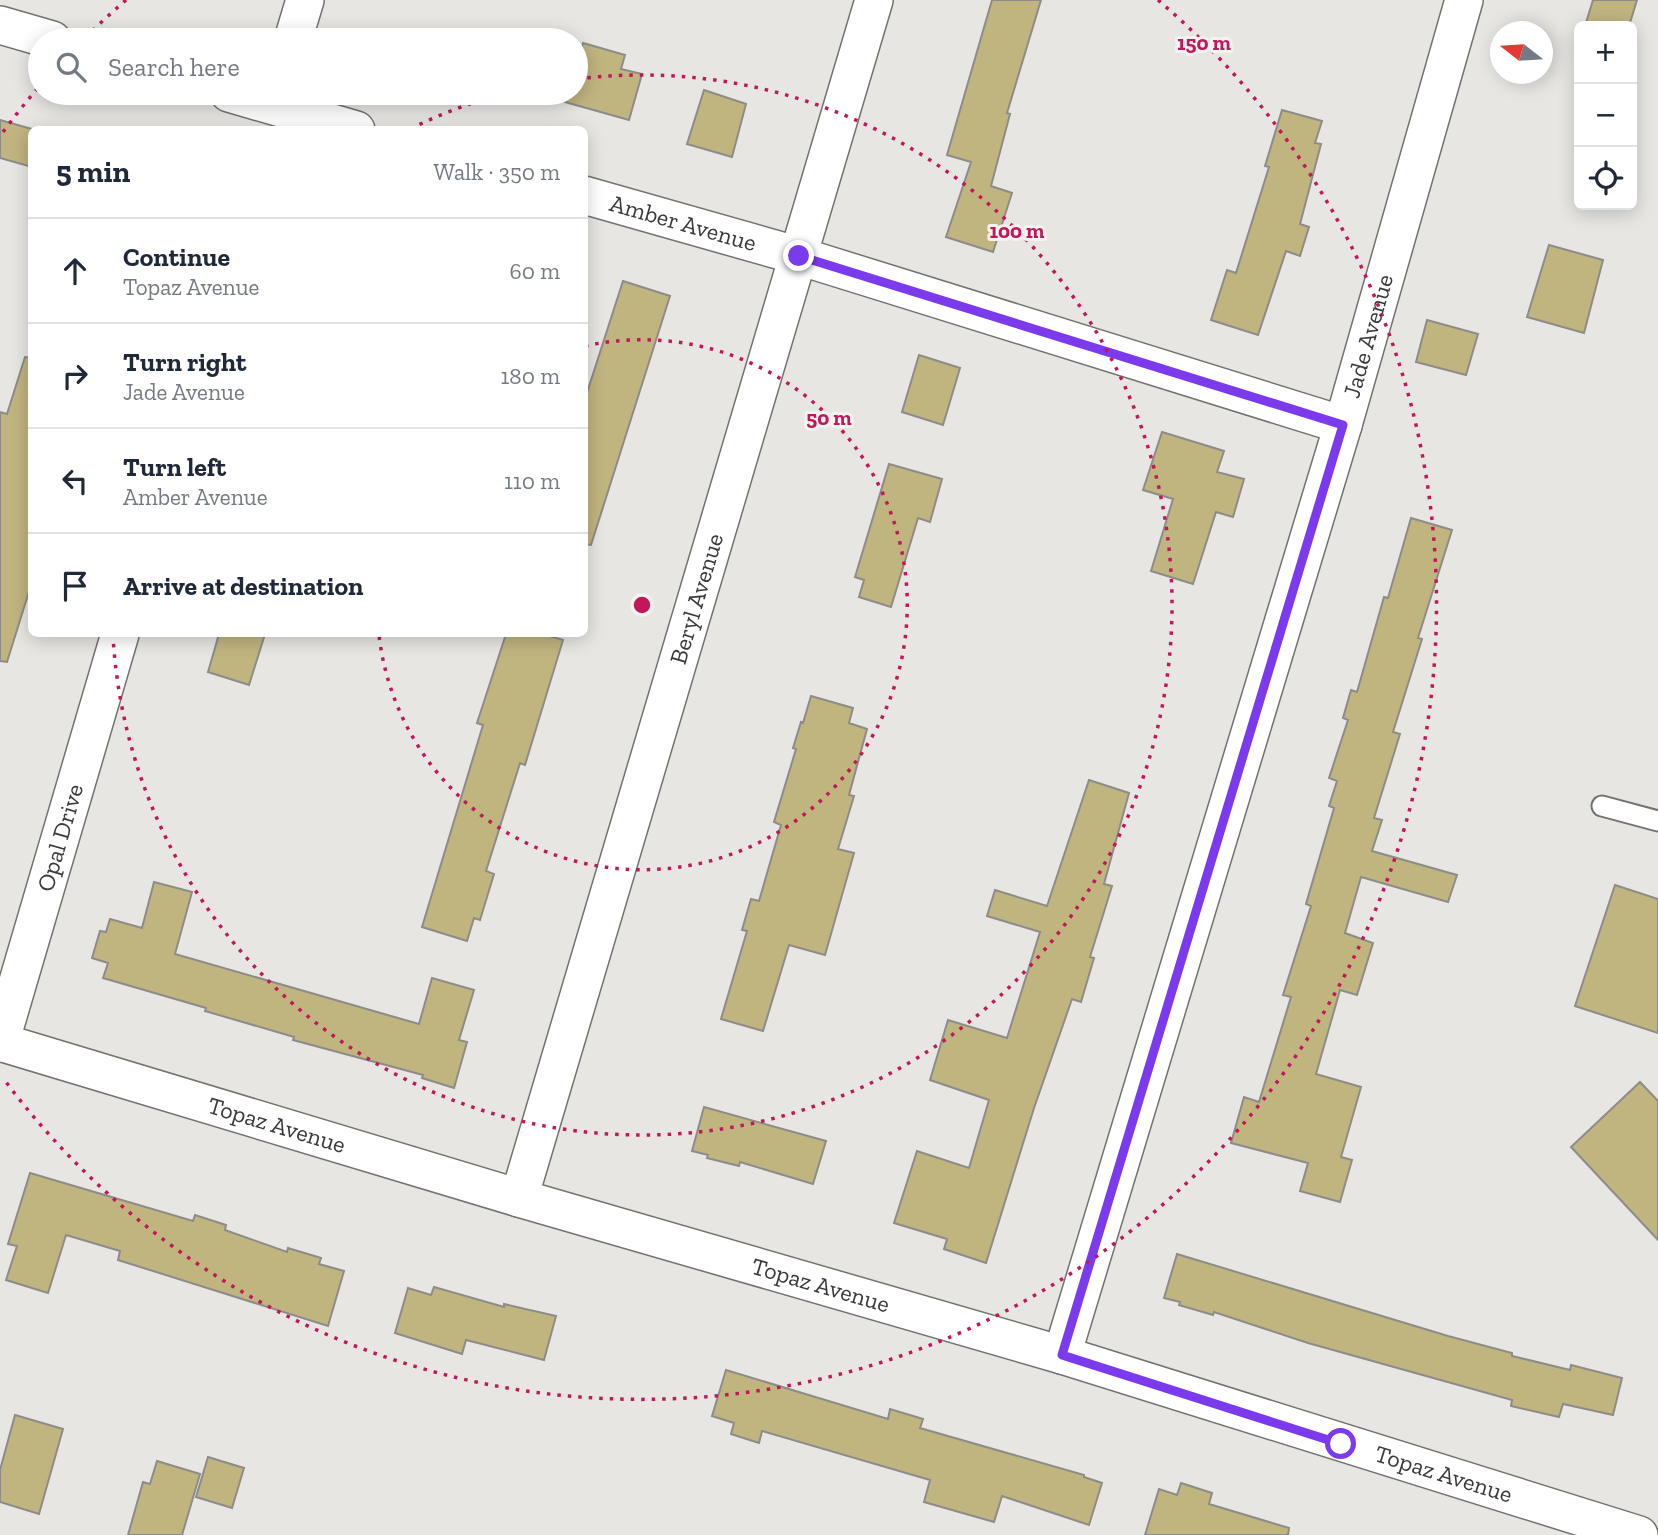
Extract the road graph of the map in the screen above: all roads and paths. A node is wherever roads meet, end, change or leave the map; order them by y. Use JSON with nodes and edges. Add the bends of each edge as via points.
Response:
{"nodes":[{"id":1,"x":305,"y":0,"type":"edge"},
{"id":2,"x":874,"y":0,"type":"edge"},
{"id":3,"x":1464,"y":0,"type":"edge"},
{"id":4,"x":0,"y":25,"type":"edge"},
{"id":5,"x":297,"y":28,"type":"edge"},
{"id":6,"x":28,"y":33,"type":"edge"},
{"id":7,"x":273,"y":109,"type":"edge"},
{"id":8,"x":340,"y":126,"type":"edge"},
{"id":9,"x":588,"y":196,"type":"edge"},
{"id":10,"x":799,"y":256,"type":"junction"},
{"id":11,"x":1343,"y":425,"type":"junction"},
{"id":12,"x":119,"y":637,"type":"edge"},
{"id":13,"x":1602,"y":806,"type":"dead end"},
{"id":14,"x":1658,"y":821,"type":"edge"},
{"id":15,"x":0,"y":1042,"type":"edge"},
{"id":16,"x":519,"y":1198,"type":"junction"},
{"id":17,"x":1062,"y":1355,"type":"junction"},
{"id":18,"x":1639,"y":1535,"type":"edge"}],
"edges":[{"from":1,"to":5,"type":"street"},
{"from":2,"to":10,"type":"street","name":"Beryl Avenue"},
{"from":3,"to":11,"type":"street","name":"Jade Avenue"},
{"from":4,"to":6,"type":"street"},
{"from":7,"to":8,"type":"street"},
{"from":9,"to":10,"type":"street","name":"Amber Avenue"},
{"from":10,"to":11,"type":"street","name":"Amber Avenue"},
{"from":10,"to":16,"type":"street","name":"Beryl Avenue"},
{"from":11,"to":17,"type":"street","name":"Jade Avenue"},
{"from":12,"to":15,"type":"street","name":"Opal Drive"},
{"from":13,"to":14,"type":"lane"},
{"from":15,"to":16,"type":"street","name":"Topaz Avenue"},
{"from":16,"to":17,"type":"street","name":"Topaz Avenue"},
{"from":17,"to":18,"type":"street","name":"Topaz Avenue"}]}
